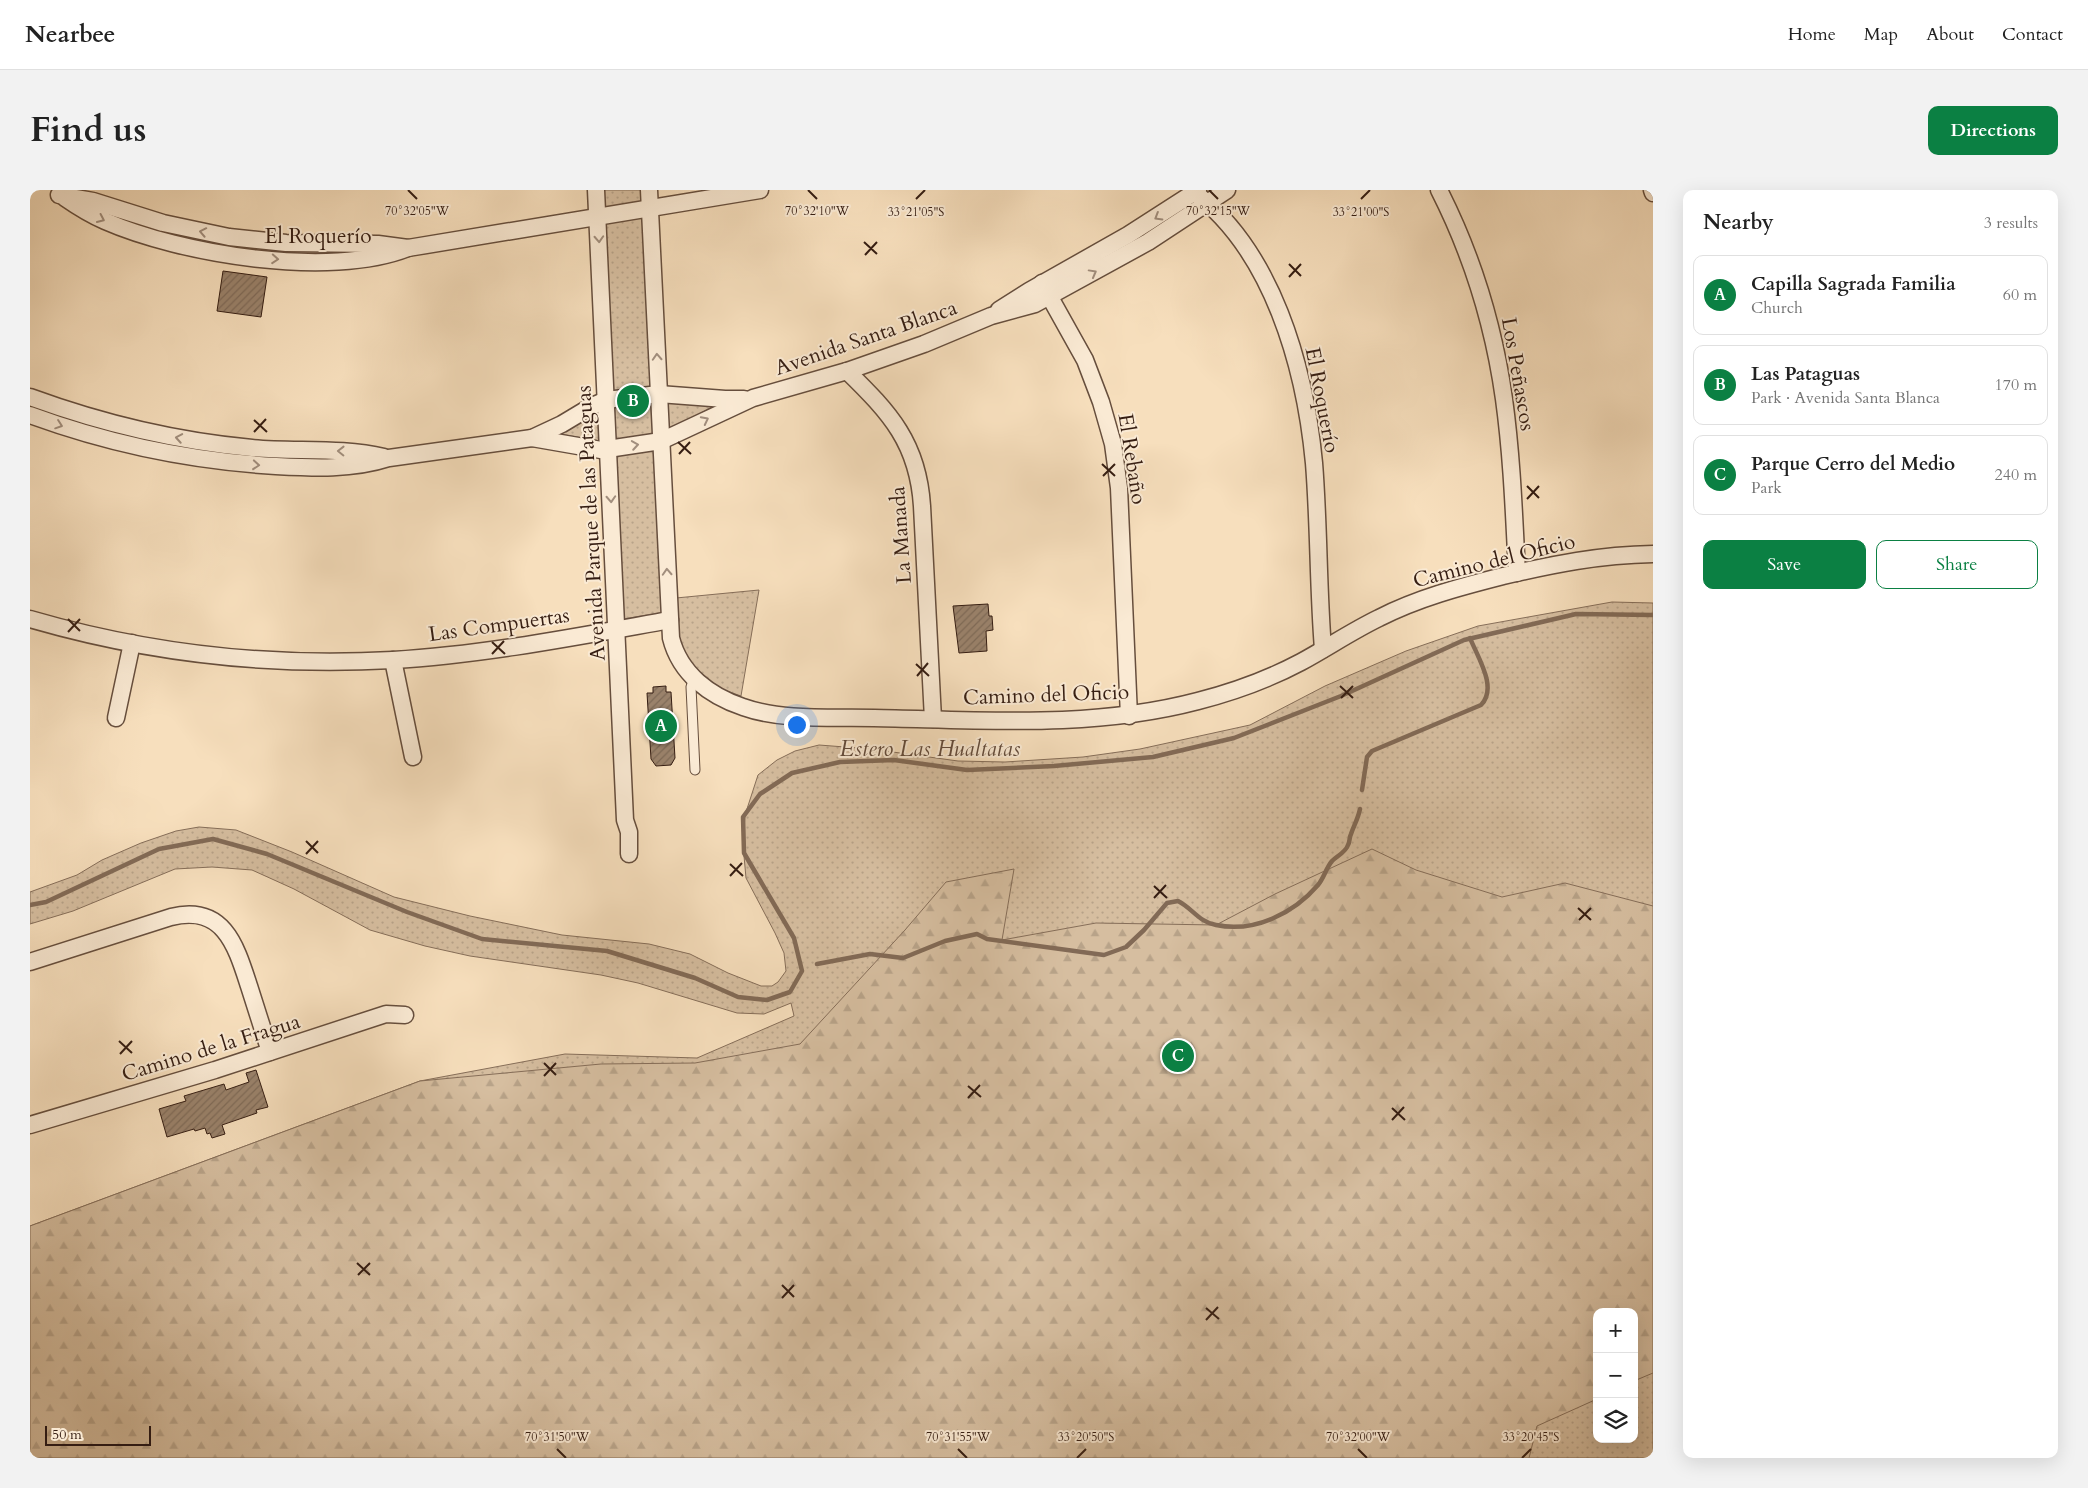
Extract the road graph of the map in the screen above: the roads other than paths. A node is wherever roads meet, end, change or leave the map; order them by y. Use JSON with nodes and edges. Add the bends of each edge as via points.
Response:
{"nodes":[{"id":1,"x":596,"y":190,"type":"edge"},
{"id":2,"x":649,"y":190,"type":"edge"},
{"id":3,"x":760,"y":190,"type":"edge"},
{"id":4,"x":1227,"y":190,"type":"edge"},
{"id":5,"x":1439,"y":190,"type":"edge"},
{"id":6,"x":1195,"y":191,"type":"edge"},
{"id":7,"x":54,"y":192,"type":"edge"},
{"id":8,"x":1208,"y":204,"type":"junction"},
{"id":9,"x":650,"y":208,"type":"junction"},
{"id":10,"x":598,"y":217,"type":"junction"},
{"id":11,"x":230,"y":237,"type":"junction"},
{"id":12,"x":408,"y":248,"type":"junction"},
{"id":13,"x":226,"y":254,"type":"junction"},
{"id":14,"x":1046,"y":290,"type":"junction"},
{"id":15,"x":847,"y":371,"type":"junction"},
{"id":16,"x":659,"y":394,"type":"junction"},
{"id":17,"x":30,"y":396,"type":"edge"},
{"id":18,"x":753,"y":398,"type":"junction"},
{"id":19,"x":606,"y":400,"type":"junction"},
{"id":20,"x":30,"y":415,"type":"edge"},
{"id":21,"x":93,"y":418,"type":"junction"},
{"id":22,"x":88,"y":434,"type":"junction"},
{"id":23,"x":532,"y":438,"type":"junction"},
{"id":24,"x":661,"y":441,"type":"junction"},
{"id":25,"x":225,"y":445,"type":"junction"},
{"id":26,"x":609,"y":450,"type":"junction"},
{"id":27,"x":389,"y":458,"type":"junction"},
{"id":28,"x":223,"y":462,"type":"junction"},
{"id":29,"x":1653,"y":554,"type":"edge"},
{"id":30,"x":1517,"y":573,"type":"junction"},
{"id":31,"x":30,"y":619,"type":"edge"},
{"id":32,"x":670,"y":620,"type":"junction"},
{"id":33,"x":617,"y":629,"type":"junction"},
{"id":34,"x":132,"y":643,"type":"junction"},
{"id":35,"x":1323,"y":649,"type":"junction"},
{"id":36,"x":393,"y":660,"type":"junction"},
{"id":37,"x":694,"y":678,"type":"junction"},
{"id":38,"x":1129,"y":716,"type":"junction"},
{"id":39,"x":116,"y":718,"type":"dead end"},
{"id":40,"x":933,"y":719,"type":"junction"},
{"id":41,"x":413,"y":757,"type":"dead end"},
{"id":42,"x":695,"y":770,"type":"dead end"},
{"id":43,"x":629,"y":854,"type":"dead end"},
{"id":44,"x":30,"y":962,"type":"edge"},
{"id":45,"x":405,"y":1015,"type":"dead end"},
{"id":46,"x":270,"y":1052,"type":"junction"},
{"id":47,"x":30,"y":1125,"type":"edge"}],
"edges":[{"from":1,"to":10,"type":"street","name":"Avenida Parque de las Pataguas"},
{"from":2,"to":9,"type":"street"},
{"from":3,"to":9,"type":"street","name":"El Roquerío"},
{"from":4,"to":8,"type":"street","name":"Avenida Santa Blanca"},
{"from":5,"to":30,"type":"street","name":"Los Peñascos","via":[[1471,265],[1498,362],[1508,436]]},
{"from":6,"to":8,"type":"street","name":"El Roquerío"},
{"from":6,"to":14,"type":"street","name":"Avenida Santa Blanca","one_way":true},
{"from":11,"to":7,"type":"street","name":"El Roquerío","one_way":true,"via":[[163,223]]},
{"from":7,"to":13,"type":"street","name":"El Roquerío","one_way":true,"via":[[107,222],[163,240]]},
{"from":14,"to":8,"type":"street","name":"Avenida Santa Blanca","one_way":true,"via":[[1148,242]]},
{"from":8,"to":35,"type":"street","name":"El Roquerío","via":[[1241,241],[1262,274],[1285,328],[1300,380],[1313,462]]},
{"from":9,"to":10,"type":"street","name":"El Roquerío"},
{"from":16,"to":9,"type":"street","one_way":true},
{"from":10,"to":12,"type":"street","name":"El Roquerío"},
{"from":10,"to":19,"type":"street","name":"Avenida Parque de las Pataguas","one_way":true},
{"from":11,"to":12,"type":"street","name":"El Roquerío","via":[[286,243],[378,244]]},
{"from":11,"to":13,"type":"street"},
{"from":13,"to":12,"type":"street","name":"El Roquerío","one_way":true,"via":[[334,262],[378,258]]},
{"from":14,"to":15,"type":"street","name":"Avenida Santa Blanca","via":[[924,344]]},
{"from":14,"to":38,"type":"street","name":"El Rebaño","via":[[1085,360],[1113,444],[1119,488]]},
{"from":15,"to":18,"type":"street","name":"Avenida Santa Blanca"},
{"from":15,"to":40,"type":"street","name":"La Manada","via":[[893,420],[910,450],[918,475]]},
{"from":16,"to":18,"type":"street","name":"Avenida Santa Blanca"},
{"from":16,"to":19,"type":"street","name":"Avenida Santa Blanca"},
{"from":16,"to":24,"type":"street"},
{"from":17,"to":21,"type":"street","name":"Avenida Santa Blanca"},
{"from":24,"to":18,"type":"street","name":"Avenida Santa Blanca","one_way":true},
{"from":19,"to":23,"type":"street","name":"Avenida Santa Blanca"},
{"from":19,"to":26,"type":"street","name":"Avenida Parque de las Pataguas"},
{"from":20,"to":22,"type":"street","name":"Avenida Santa Blanca","one_way":true},
{"from":21,"to":22,"type":"street"},
{"from":25,"to":21,"type":"street","name":"Avenida Santa Blanca","one_way":true},
{"from":22,"to":28,"type":"street","name":"Avenida Santa Blanca"},
{"from":23,"to":26,"type":"street","name":"Avenida Santa Blanca"},
{"from":23,"to":27,"type":"street","name":"Avenida Santa Blanca"},
{"from":26,"to":24,"type":"street","name":"Avenida Santa Blanca","one_way":true},
{"from":32,"to":24,"type":"street","one_way":true},
{"from":27,"to":25,"type":"street","name":"Avenida Santa Blanca","one_way":true,"via":[[349,452]]},
{"from":25,"to":28,"type":"street"},
{"from":26,"to":33,"type":"street","name":"Avenida Parque de las Pataguas","one_way":true},
{"from":28,"to":27,"type":"street","name":"Avenida Santa Blanca","one_way":true,"via":[[341,468]]},
{"from":29,"to":30,"type":"street","name":"Camino del Oficio","via":[[1575,560]]},
{"from":30,"to":35,"type":"street","name":"Camino del Oficio","via":[[1450,590],[1408,605]]},
{"from":31,"to":34,"type":"street","name":"Las Compuertas"},
{"from":32,"to":33,"type":"street","name":"Las Compuertas"},
{"from":32,"to":37,"type":"street","name":"Camino del Oficio","via":[[671,638],[678,657]]},
{"from":33,"to":36,"type":"street","name":"Las Compuertas","via":[[459,654]]},
{"from":33,"to":43,"type":"street","name":"Avenida Parque de las Pataguas"},
{"from":34,"to":36,"type":"street","name":"Las Compuertas","via":[[200,654],[270,660]]},
{"from":34,"to":39,"type":"street"},
{"from":35,"to":38,"type":"street","name":"Camino del Oficio","via":[[1270,676],[1224,693],[1182,706]]},
{"from":36,"to":41,"type":"street"},
{"from":37,"to":40,"type":"street","name":"Camino del Oficio","via":[[720,698],[761,712]]},
{"from":37,"to":42,"type":"lane","via":[[691,687]]},
{"from":38,"to":40,"type":"street","name":"Camino del Oficio","via":[[1070,720]]},
{"from":44,"to":46,"type":"street","via":[[171,917],[189,914],[207,918],[222,928],[237,950]]},
{"from":45,"to":46,"type":"street","name":"Camino de la Fragua","via":[[386,1014]]},
{"from":46,"to":47,"type":"street","name":"Camino de la Fragua"}]}
